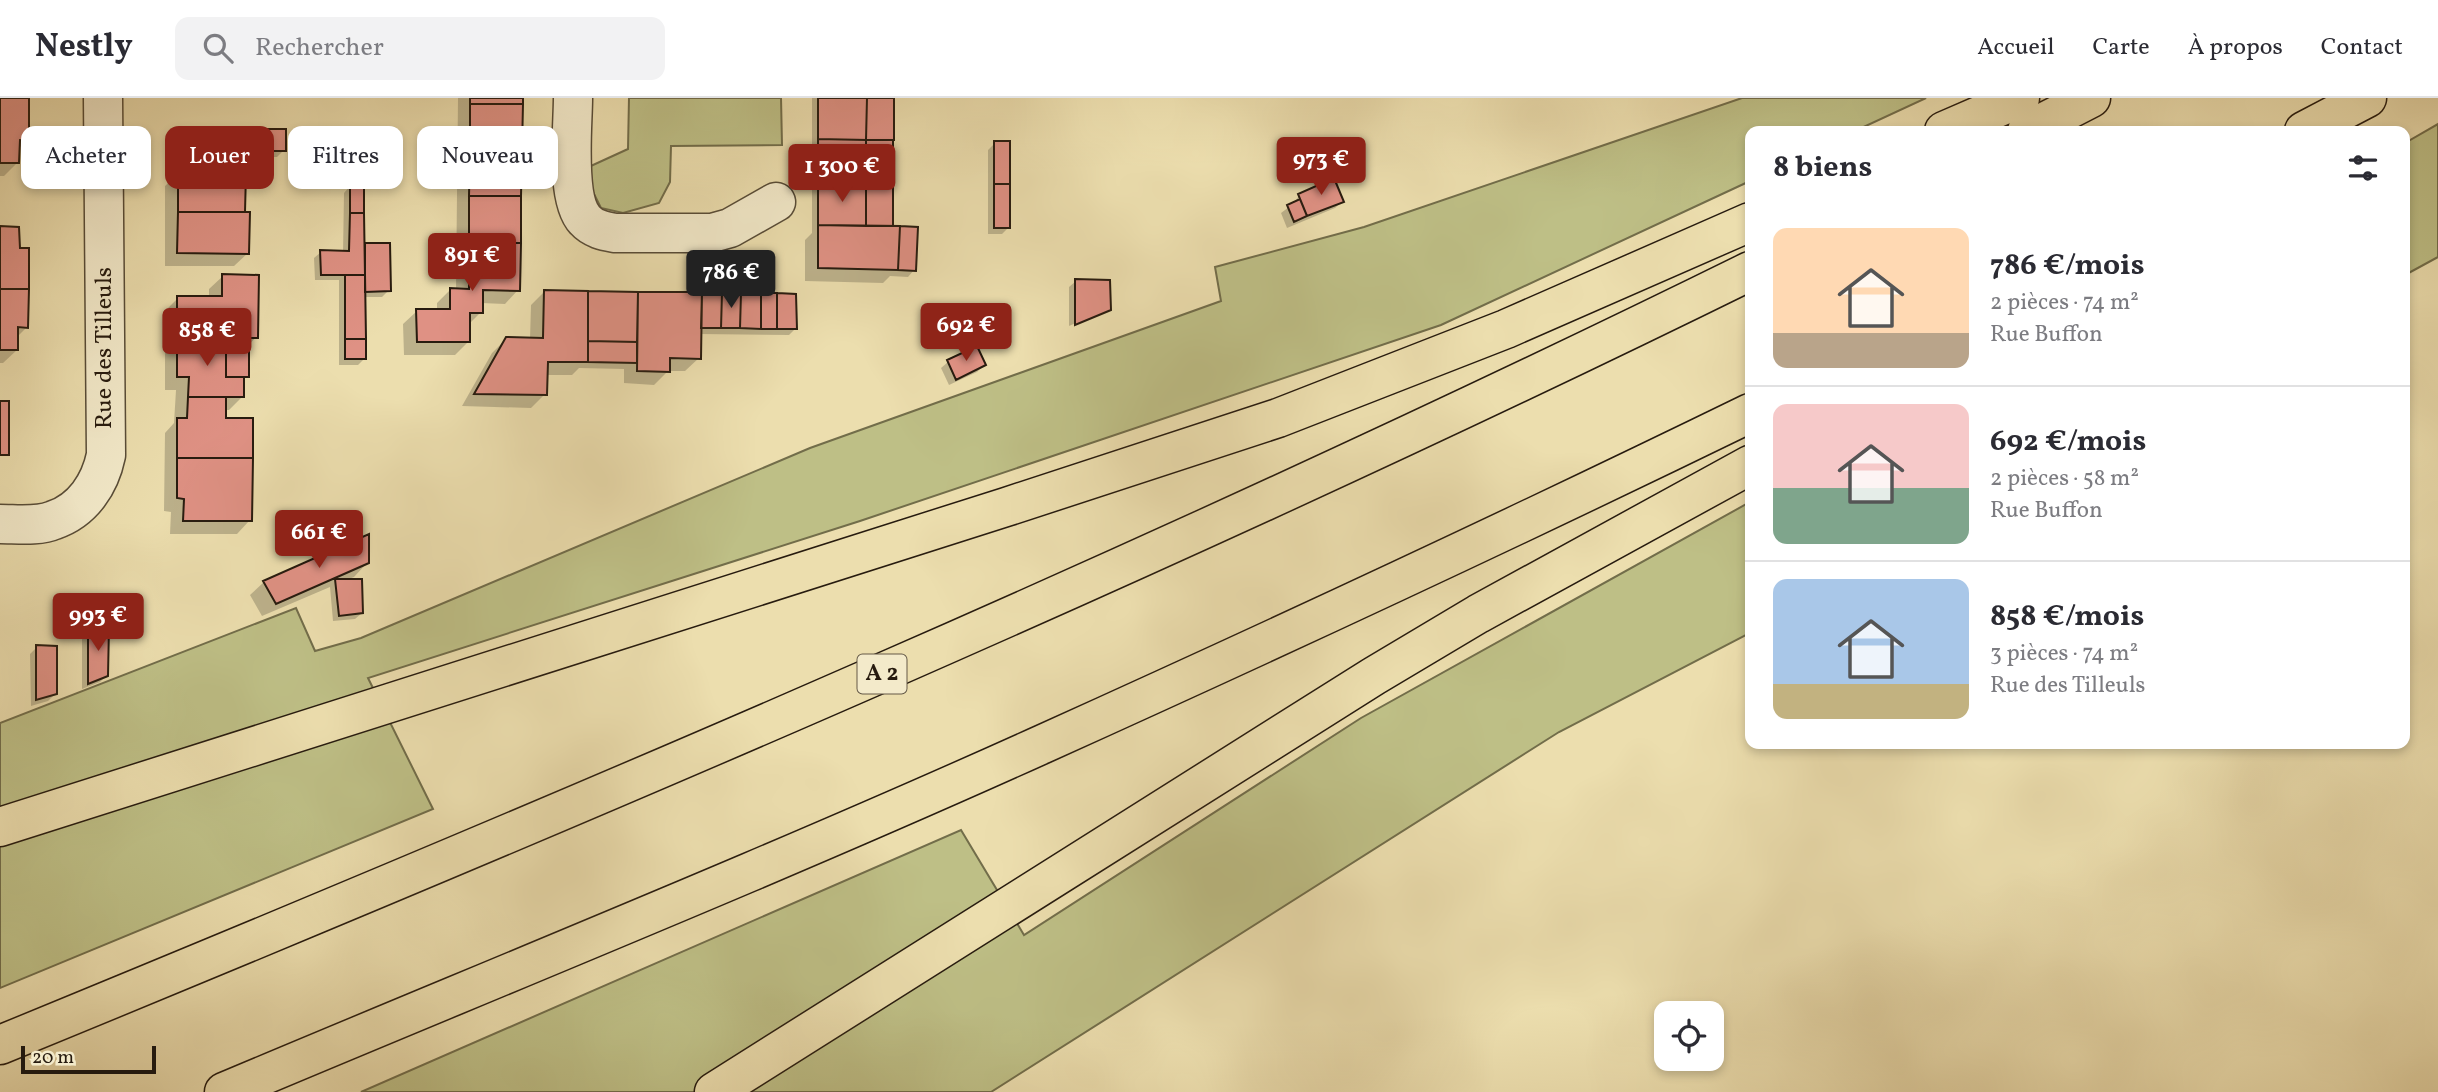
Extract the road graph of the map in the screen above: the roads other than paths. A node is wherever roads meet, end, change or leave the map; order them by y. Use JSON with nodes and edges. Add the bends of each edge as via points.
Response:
{"nodes":[{"id":1,"x":103,"y":98,"type":"edge"},
{"id":2,"x":573,"y":98,"type":"edge"},
{"id":3,"x":2020,"y":98,"type":"edge"},
{"id":4,"x":2091,"y":98,"type":"edge"},
{"id":5,"x":2367,"y":98,"type":"edge"},
{"id":6,"x":1956,"y":126,"type":"edge"},
{"id":7,"x":2037,"y":126,"type":"edge"},
{"id":8,"x":2316,"y":126,"type":"edge"},
{"id":9,"x":776,"y":202,"type":"dead end"},
{"id":10,"x":1745,"y":224,"type":"edge"},
{"id":11,"x":1745,"y":273,"type":"edge"},
{"id":12,"x":1745,"y":415,"type":"edge"},
{"id":13,"x":1745,"y":468,"type":"edge"},
{"id":14,"x":0,"y":524,"type":"edge"},
{"id":15,"x":0,"y":827,"type":"edge"},
{"id":16,"x":0,"y":1045,"type":"edge"},
{"id":17,"x":224,"y":1092,"type":"edge"},
{"id":18,"x":714,"y":1092,"type":"edge"}],
"edges":[{"from":1,"to":14,"type":"street","name":"Rue des Tilleuls","via":[[106,456],[102,474],[83,502],[53,521]]},
{"from":2,"to":9,"type":"street","via":[[576,201],[579,213],[599,230],[712,233]]},
{"from":3,"to":6,"type":"highway"},
{"from":4,"to":7,"type":"highway"},
{"from":5,"to":8,"type":"highway"},
{"from":10,"to":15,"type":"highway","via":[[1506,329],[1278,418]]},
{"from":11,"to":16,"type":"highway","number":"A 2","via":[[1390,444],[935,651],[378,890]]},
{"from":12,"to":17,"type":"highway","via":[[1521,524],[1042,744]]},
{"from":13,"to":18,"type":"highway","via":[[1374,676]]}]}
